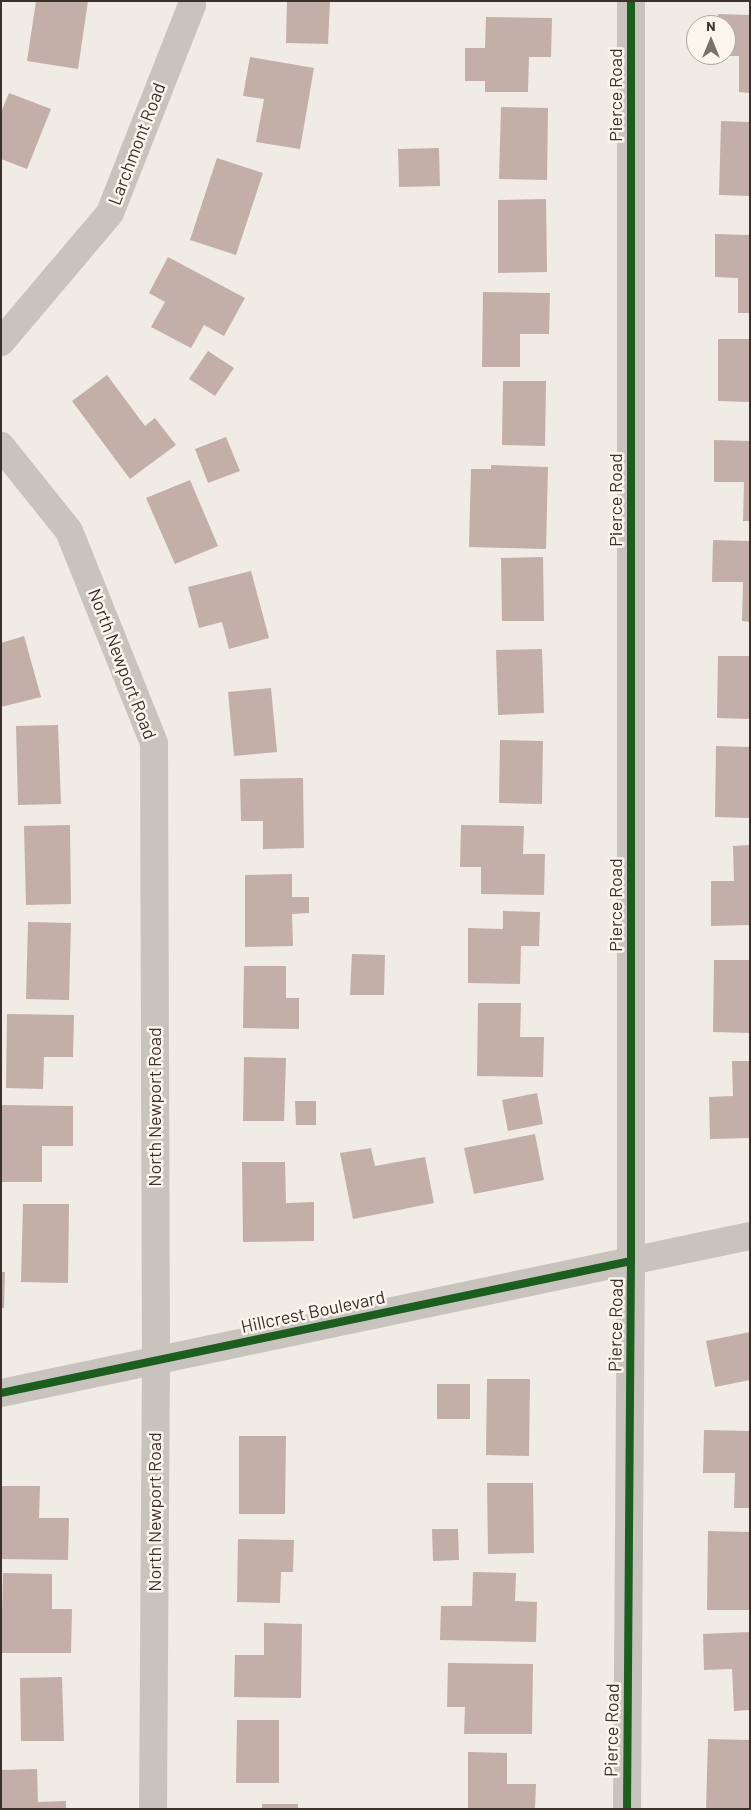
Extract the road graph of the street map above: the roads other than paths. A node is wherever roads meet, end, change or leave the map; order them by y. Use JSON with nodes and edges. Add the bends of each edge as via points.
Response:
{"nodes":[{"id":1,"x":192,"y":1,"type":"edge"},
{"id":2,"x":631,"y":1,"type":"edge"},
{"id":3,"x":1,"y":342,"type":"edge"},
{"id":4,"x":1,"y":446,"type":"edge"},
{"id":5,"x":750,"y":1236,"type":"edge"},
{"id":6,"x":631,"y":1261,"type":"junction"},
{"id":7,"x":156,"y":1360,"type":"junction"},
{"id":8,"x":1,"y":1393,"type":"edge"},
{"id":9,"x":153,"y":1809,"type":"edge"},
{"id":10,"x":627,"y":1809,"type":"edge"}],
"edges":[{"from":1,"to":3,"type":"street","name":"Larchmont Road","via":[[110,213]]},
{"from":2,"to":6,"type":"street","name":"Pierce Road"},
{"from":4,"to":7,"type":"street","name":"North Newport Road","via":[[69,531],[154,743]]},
{"from":5,"to":6,"type":"street","name":"Hillcrest Boulevard"},
{"from":6,"to":7,"type":"street","name":"Hillcrest Boulevard"},
{"from":6,"to":10,"type":"street","name":"Pierce Road"},
{"from":7,"to":8,"type":"street","name":"Hillcrest Boulevard"},
{"from":7,"to":9,"type":"street","name":"North Newport Road"}]}
